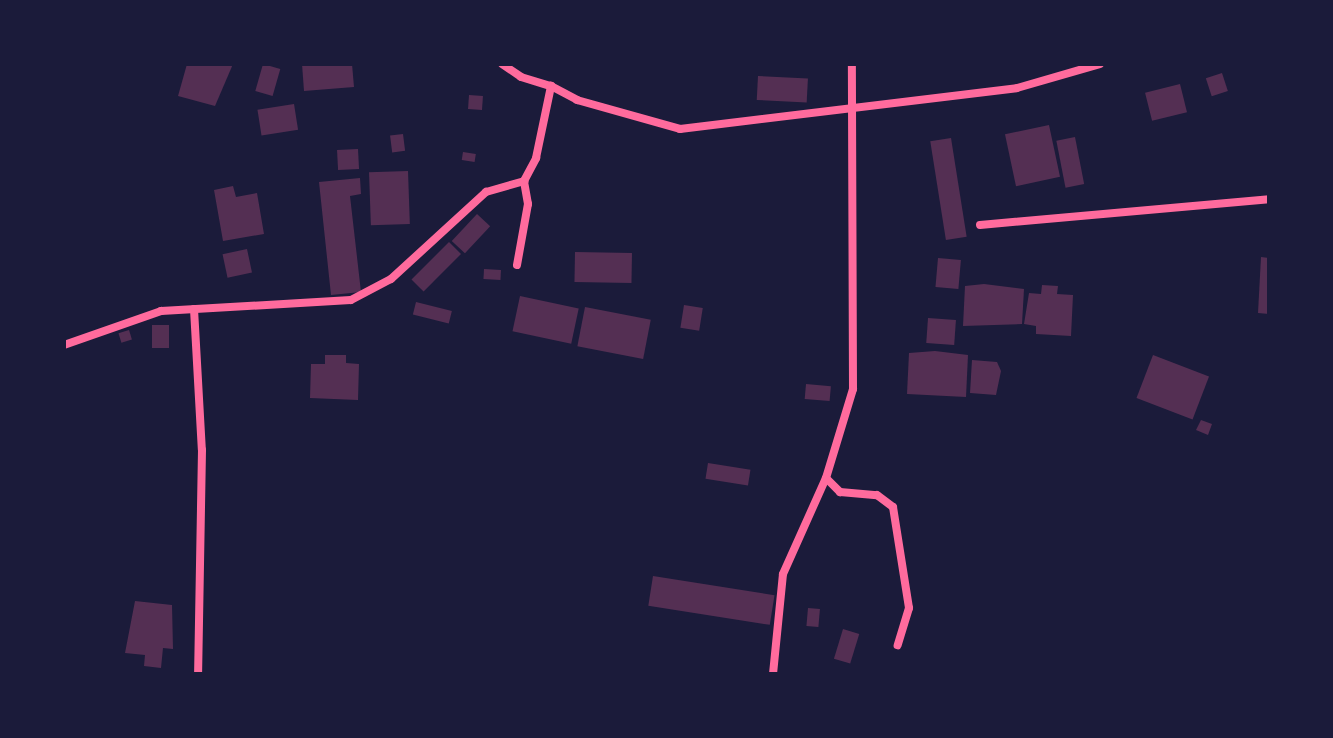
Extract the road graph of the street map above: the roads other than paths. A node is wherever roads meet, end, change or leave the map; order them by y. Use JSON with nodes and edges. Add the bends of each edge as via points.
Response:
{"nodes":[{"id":1,"x":502,"y":64,"type":"edge"},
{"id":2,"x":852,"y":64,"type":"edge"},
{"id":3,"x":1100,"y":64,"type":"edge"},
{"id":4,"x":551,"y":86,"type":"junction"},
{"id":5,"x":854,"y":106,"type":"junction"},
{"id":6,"x":524,"y":181,"type":"junction"},
{"id":7,"x":1269,"y":199,"type":"edge"},
{"id":8,"x":980,"y":225,"type":"dead end"},
{"id":9,"x":517,"y":265,"type":"dead end"},
{"id":10,"x":194,"y":309,"type":"junction"},
{"id":11,"x":64,"y":345,"type":"edge"},
{"id":12,"x":826,"y":478,"type":"junction"},
{"id":13,"x":898,"y":645,"type":"dead end"},
{"id":14,"x":198,"y":674,"type":"edge"},
{"id":15,"x":773,"y":674,"type":"edge"}],
"edges":[{"from":1,"to":4,"type":"street","via":[[521,77]]},
{"from":2,"to":5,"type":"street"},
{"from":3,"to":5,"type":"street","via":[[1043,84]]},
{"from":4,"to":5,"type":"street","via":[[577,100],[680,129]]},
{"from":4,"to":6,"type":"street","via":[[536,158]]},
{"from":5,"to":12,"type":"street","via":[[855,369]]},
{"from":6,"to":9,"type":"street","via":[[528,204]]},
{"from":6,"to":10,"type":"street","via":[[486,192],[391,279],[351,300]]},
{"from":7,"to":8,"type":"street"},
{"from":10,"to":11,"type":"street","via":[[161,311]]},
{"from":10,"to":14,"type":"street","via":[[202,450]]},
{"from":12,"to":13,"type":"street","via":[[840,492],[877,495],[893,507],[909,608]]},
{"from":12,"to":15,"type":"street","via":[[783,574]]}]}
